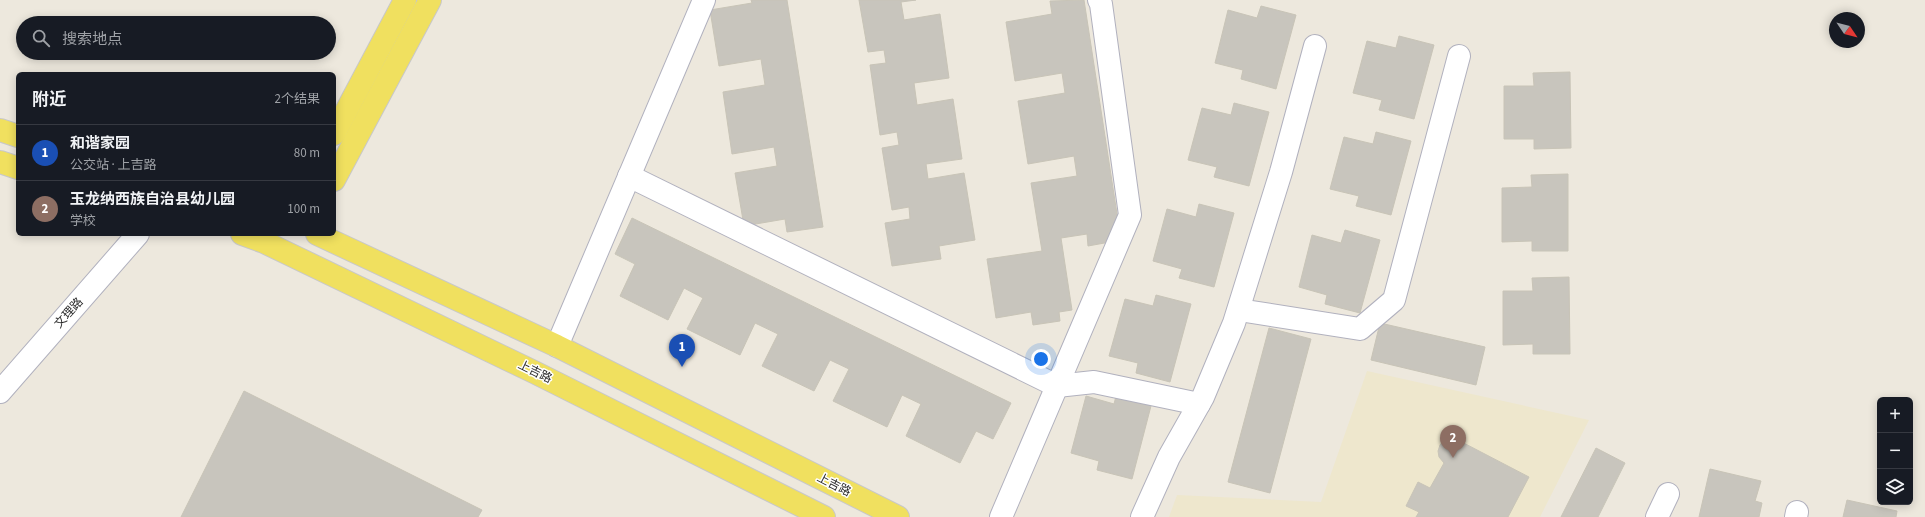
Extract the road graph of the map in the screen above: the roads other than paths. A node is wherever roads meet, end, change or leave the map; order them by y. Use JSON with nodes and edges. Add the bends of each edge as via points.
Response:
{"nodes":[{"id":1,"x":405,"y":0,"type":"edge"},
{"id":2,"x":430,"y":0,"type":"edge"},
{"id":3,"x":704,"y":0,"type":"edge"},
{"id":4,"x":1099,"y":0,"type":"edge"},
{"id":5,"x":1315,"y":46,"type":"dead end"},
{"id":6,"x":1459,"y":56,"type":"dead end"},
{"id":7,"x":0,"y":130,"type":"edge"},
{"id":8,"x":336,"y":130,"type":"edge"},
{"id":9,"x":16,"y":135,"type":"edge"},
{"id":10,"x":0,"y":162,"type":"edge"},
{"id":11,"x":16,"y":167,"type":"edge"},
{"id":12,"x":336,"y":176,"type":"edge"},
{"id":13,"x":629,"y":176,"type":"junction"},
{"id":14,"x":136,"y":236,"type":"edge"},
{"id":15,"x":252,"y":236,"type":"edge"},
{"id":16,"x":304,"y":236,"type":"edge"},
{"id":17,"x":321,"y":236,"type":"edge"},
{"id":18,"x":278,"y":241,"type":"edge"},
{"id":19,"x":293,"y":257,"type":"junction"},
{"id":20,"x":1239,"y":310,"type":"junction"},
{"id":21,"x":557,"y":346,"type":"junction"},
{"id":22,"x":1057,"y":386,"type":"junction"},
{"id":23,"x":0,"y":392,"type":"edge"},
{"id":24,"x":1199,"y":404,"type":"junction"},
{"id":25,"x":1668,"y":494,"type":"dead end"},
{"id":26,"x":824,"y":517,"type":"edge"},
{"id":27,"x":898,"y":517,"type":"edge"},
{"id":28,"x":1001,"y":517,"type":"edge"},
{"id":29,"x":1142,"y":517,"type":"edge"},
{"id":30,"x":1657,"y":517,"type":"edge"}],
"edges":[{"from":1,"to":8,"type":"main road"},
{"from":2,"to":12,"type":"main road"},
{"from":3,"to":13,"type":"street"},
{"from":4,"to":22,"type":"street","via":[[1130,215]]},
{"from":5,"to":20,"type":"street","via":[[1281,172]]},
{"from":6,"to":20,"type":"street","via":[[1394,300],[1360,329]]},
{"from":7,"to":9,"type":"main road"},
{"from":10,"to":11,"type":"main road"},
{"from":13,"to":21,"type":"street"},
{"from":13,"to":22,"type":"street"},
{"from":14,"to":23,"type":"street","name":"文理路"},
{"from":15,"to":18,"type":"main road","name":"上吉路"},
{"from":16,"to":19,"type":"main road"},
{"from":17,"to":21,"type":"main road","name":"上吉路"},
{"from":18,"to":19,"type":"main road","name":"上吉路"},
{"from":19,"to":26,"type":"main road","name":"上吉路","via":[[534,372]]},
{"from":20,"to":24,"type":"street"},
{"from":21,"to":27,"type":"main road","name":"上吉路"},
{"from":22,"to":24,"type":"street","via":[[1094,382]]},
{"from":22,"to":28,"type":"street"},
{"from":24,"to":29,"type":"street","via":[[1169,457]]},
{"from":25,"to":30,"type":"street"}]}
